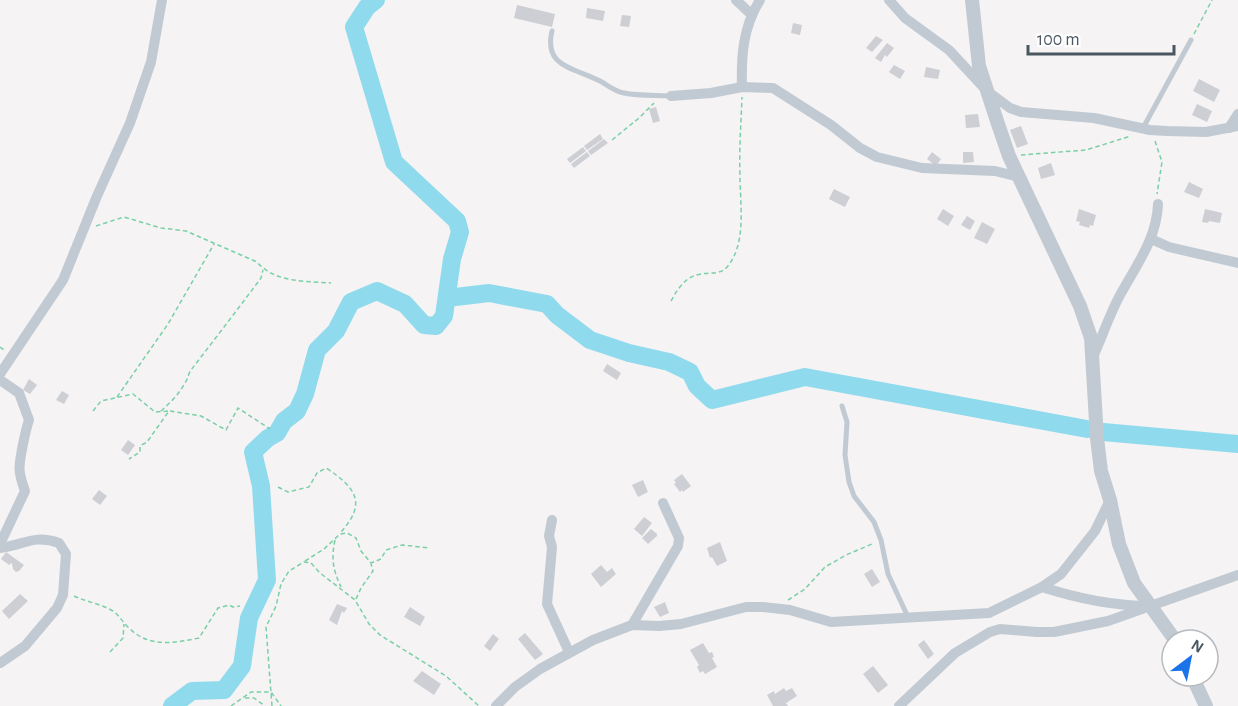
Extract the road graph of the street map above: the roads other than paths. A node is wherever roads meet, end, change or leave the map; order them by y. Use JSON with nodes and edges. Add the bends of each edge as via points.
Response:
{"nodes":[{"id":1,"x":162,"y":0,"type":"edge"},
{"id":2,"x":736,"y":0,"type":"edge"},
{"id":3,"x":760,"y":0,"type":"edge"},
{"id":4,"x":889,"y":0,"type":"edge"},
{"id":5,"x":972,"y":0,"type":"edge"},
{"id":6,"x":752,"y":15,"type":"junction"},
{"id":7,"x":552,"y":31,"type":"dead end"},
{"id":8,"x":1191,"y":40,"type":"road end"},
{"id":9,"x":742,"y":87,"type":"junction"},
{"id":10,"x":987,"y":91,"type":"junction"},
{"id":11,"x":671,"y":96,"type":"joint"},
{"id":12,"x":1238,"y":114,"type":"edge"},
{"id":13,"x":1233,"y":127,"type":"edge"},
{"id":14,"x":1146,"y":129,"type":"junction"},
{"id":15,"x":1019,"y":177,"type":"junction"},
{"id":16,"x":1158,"y":204,"type":"road end"},
{"id":17,"x":1151,"y":239,"type":"junction"},
{"id":18,"x":1238,"y":263,"type":"edge"},
{"id":19,"x":1093,"y":357,"type":"junction"},
{"id":20,"x":0,"y":374,"type":"edge"},
{"id":21,"x":0,"y":380,"type":"edge"},
{"id":22,"x":842,"y":406,"type":"dead end"},
{"id":23,"x":1110,"y":500,"type":"junction"},
{"id":24,"x":663,"y":503,"type":"dead end"},
{"id":25,"x":552,"y":520,"type":"dead end"},
{"id":26,"x":0,"y":546,"type":"edge"},
{"id":27,"x":1238,"y":575,"type":"edge"},
{"id":28,"x":1042,"y":587,"type":"junction"},
{"id":29,"x":1151,"y":606,"type":"junction"},
{"id":30,"x":988,"y":613,"type":"junction"},
{"id":31,"x":908,"y":617,"type":"junction"},
{"id":32,"x":632,"y":625,"type":"junction"},
{"id":33,"x":1167,"y":628,"type":"edge"},
{"id":34,"x":1000,"y":629,"type":"junction"},
{"id":35,"x":569,"y":652,"type":"junction"},
{"id":36,"x":0,"y":663,"type":"edge"},
{"id":37,"x":1198,"y":688,"type":"edge"},
{"id":38,"x":496,"y":706,"type":"edge"},
{"id":39,"x":898,"y":706,"type":"edge"},
{"id":40,"x":1206,"y":706,"type":"edge"}],
"edges":[{"from":1,"to":20,"type":"street","via":[[151,62],[130,123],[63,280]]},
{"from":2,"to":6,"type":"street"},
{"from":3,"to":6,"type":"street"},
{"from":4,"to":10,"type":"street","via":[[911,23],[949,50]]},
{"from":5,"to":10,"type":"street","via":[[979,66]]},
{"from":6,"to":9,"type":"street","via":[[742,49]]},
{"from":7,"to":11,"type":"lane","via":[[549,44],[553,56],[572,70],[601,81],[614,91]]},
{"from":8,"to":14,"type":"lane"},
{"from":9,"to":11,"type":"street"},
{"from":9,"to":15,"type":"street","via":[[773,88],[877,157],[922,168],[995,171]]},
{"from":10,"to":14,"type":"street","via":[[1021,112],[1094,118]]},
{"from":10,"to":15,"type":"street"},
{"from":12,"to":13,"type":"street"},
{"from":13,"to":14,"type":"street","via":[[1206,132]]},
{"from":15,"to":19,"type":"street","via":[[1080,306]]},
{"from":16,"to":17,"type":"street"},
{"from":17,"to":18,"type":"street"},
{"from":17,"to":19,"type":"street"},
{"from":19,"to":23,"type":"street","via":[[1097,438]]},
{"from":21,"to":26,"type":"street","via":[[19,393],[29,420],[19,463],[25,491]]},
{"from":22,"to":31,"type":"lane","via":[[847,422],[845,455],[849,482],[854,496],[874,522],[888,574]]},
{"from":23,"to":28,"type":"street","via":[[1103,518],[1080,551],[1061,574]]},
{"from":23,"to":29,"type":"street","via":[[1126,567]]},
{"from":24,"to":32,"type":"street","via":[[679,538],[678,546]]},
{"from":25,"to":35,"type":"street","via":[[547,604]]},
{"from":26,"to":36,"type":"street","via":[[13,547],[39,538],[59,543],[66,554],[63,595],[57,608],[25,646]]},
{"from":27,"to":29,"type":"street"},
{"from":28,"to":29,"type":"street","via":[[1090,601]]},
{"from":28,"to":30,"type":"street"},
{"from":29,"to":33,"type":"street"},
{"from":29,"to":34,"type":"street","via":[[1054,632]]},
{"from":30,"to":31,"type":"street"},
{"from":30,"to":34,"type":"street"},
{"from":31,"to":32,"type":"street","via":[[831,622],[777,608],[746,607],[681,624]]},
{"from":32,"to":35,"type":"street"},
{"from":34,"to":39,"type":"street","via":[[956,653]]},
{"from":35,"to":38,"type":"street","via":[[515,687]]},
{"from":37,"to":40,"type":"street"}]}
